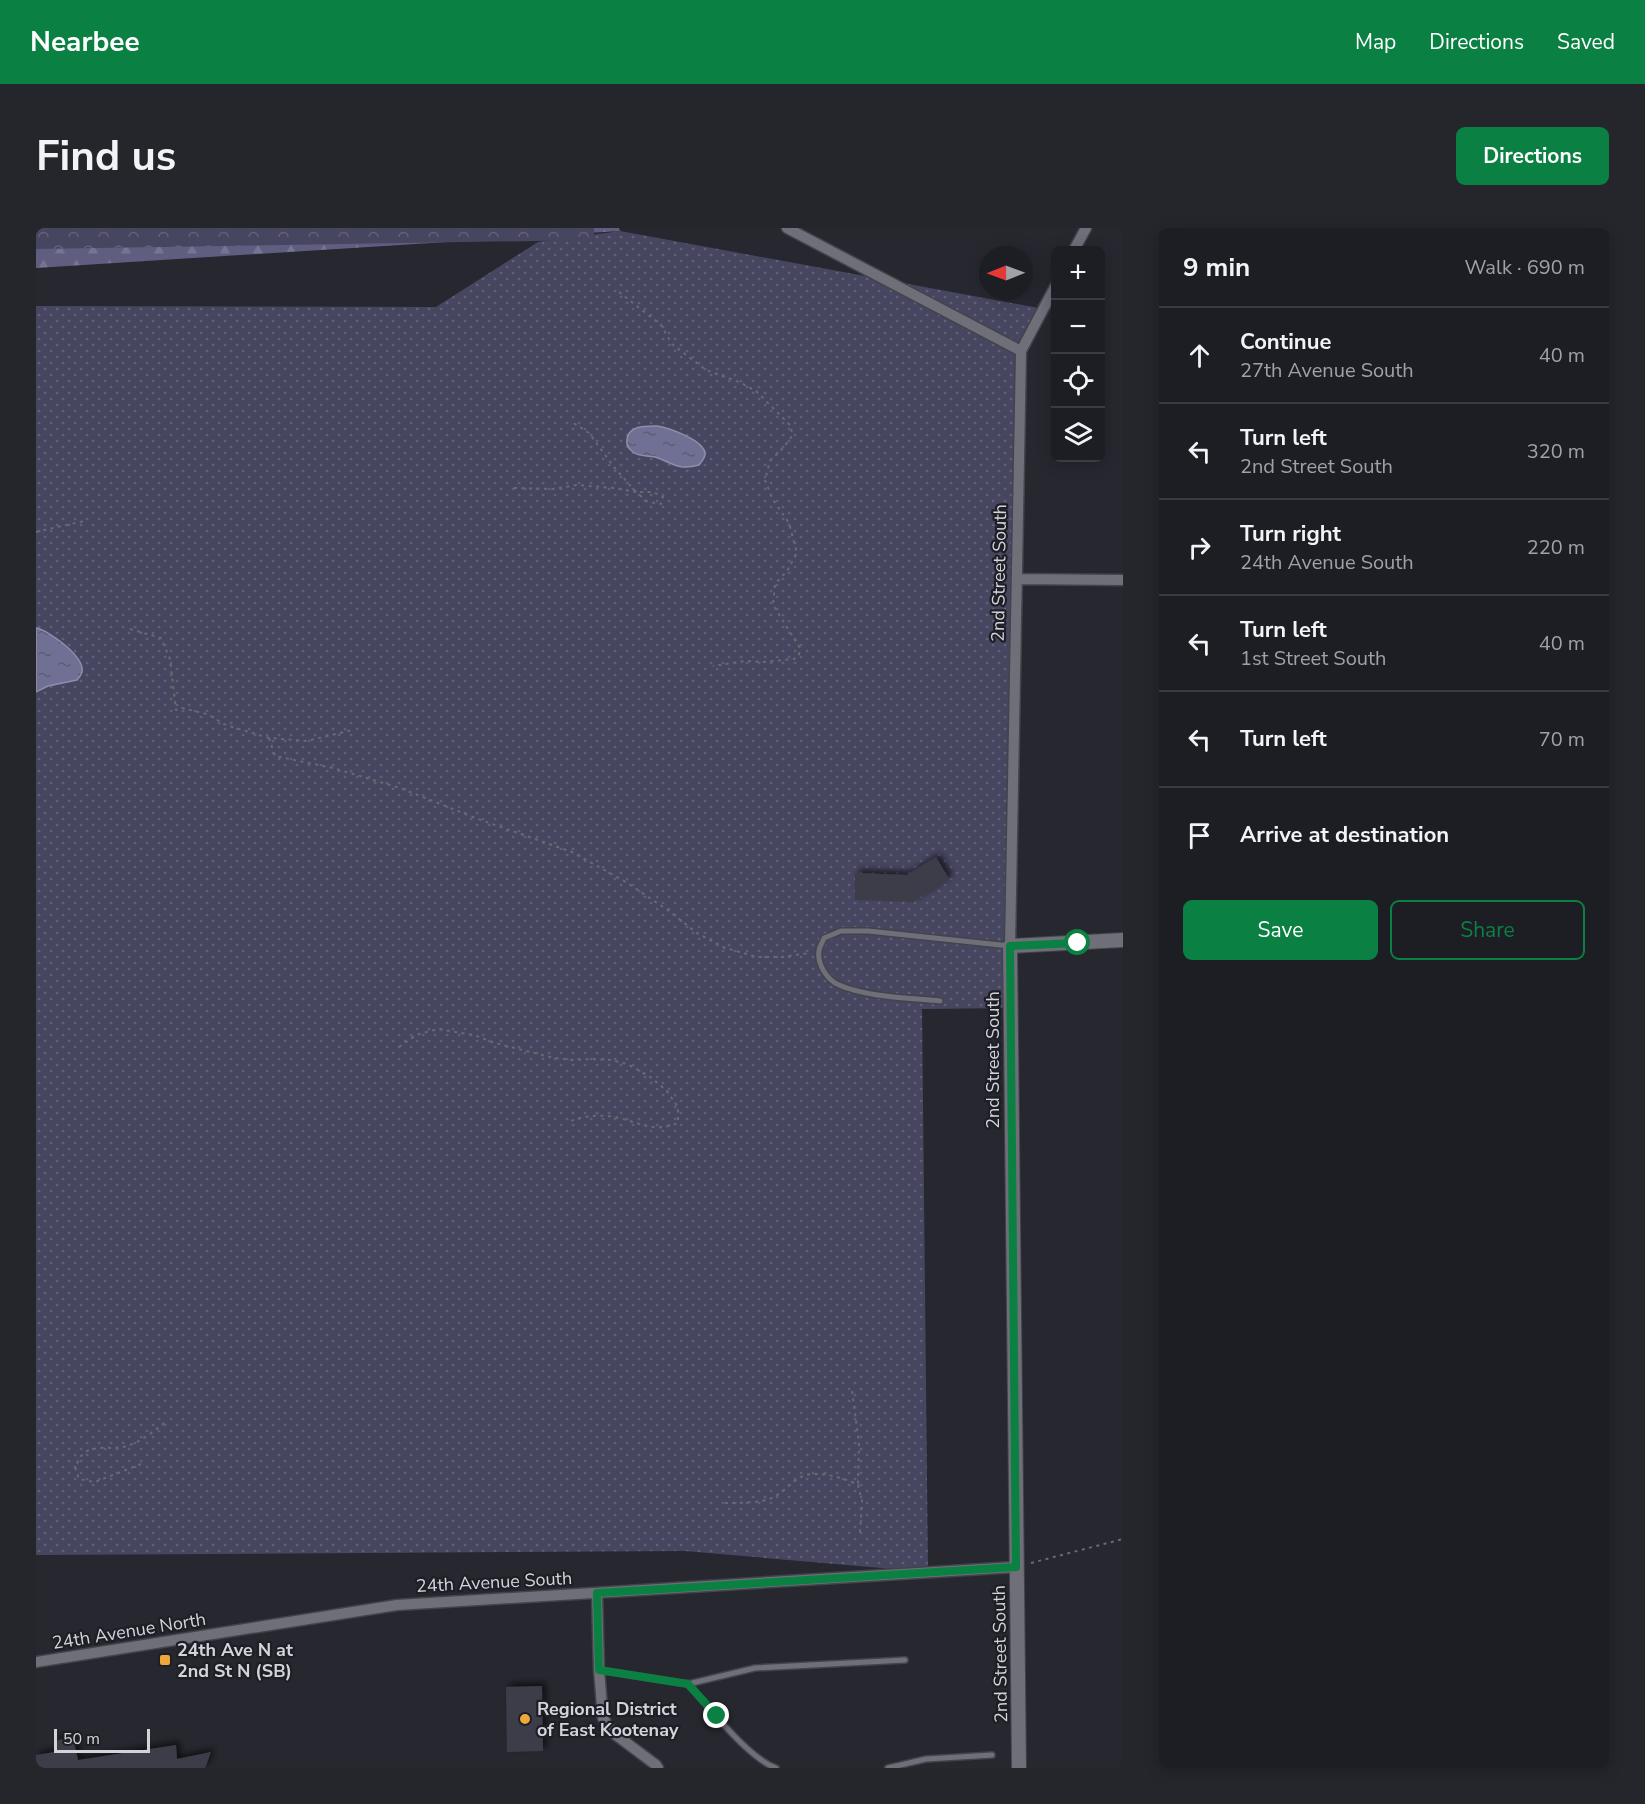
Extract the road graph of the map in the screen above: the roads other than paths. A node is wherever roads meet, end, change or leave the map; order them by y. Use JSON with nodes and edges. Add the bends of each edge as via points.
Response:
{"nodes":[{"id":1,"x":787,"y":228,"type":"edge"},
{"id":2,"x":1086,"y":228,"type":"edge"},
{"id":3,"x":1076,"y":246,"type":"edge"},
{"id":4,"x":1051,"y":294,"type":"edge"},
{"id":5,"x":1021,"y":351,"type":"junction"},
{"id":6,"x":1017,"y":579,"type":"junction"},
{"id":7,"x":1123,"y":580,"type":"edge"},
{"id":8,"x":1123,"y":940,"type":"edge"},
{"id":9,"x":1010,"y":946,"type":"junction"},
{"id":10,"x":940,"y":1001,"type":"dead end"},
{"id":11,"x":1016,"y":1567,"type":"junction"},
{"id":12,"x":597,"y":1593,"type":"junction"},
{"id":13,"x":227,"y":1632,"type":"joint"},
{"id":14,"x":905,"y":1660,"type":"dead end"},
{"id":15,"x":36,"y":1662,"type":"edge"},
{"id":16,"x":599,"y":1670,"type":"junction"},
{"id":17,"x":688,"y":1684,"type":"junction"},
{"id":18,"x":992,"y":1755,"type":"dead end"},
{"id":19,"x":657,"y":1768,"type":"edge"},
{"id":20,"x":776,"y":1768,"type":"edge"},
{"id":21,"x":888,"y":1768,"type":"edge"},
{"id":22,"x":1019,"y":1768,"type":"edge"}],
"edges":[{"from":1,"to":5,"type":"street"},
{"from":2,"to":3,"type":"street"},
{"from":4,"to":5,"type":"street"},
{"from":5,"to":6,"type":"street","name":"2nd Street South"},
{"from":6,"to":7,"type":"street"},
{"from":6,"to":9,"type":"street","name":"2nd Street South"},
{"from":8,"to":9,"type":"street"},
{"from":9,"to":10,"type":"lane","via":[[868,931],[841,931],[824,938],[820,964],[837,984],[875,995]]},
{"from":9,"to":11,"type":"street","name":"2nd Street South"},
{"from":11,"to":12,"type":"street","name":"24th Avenue South"},
{"from":11,"to":22,"type":"street","name":"2nd Street South"},
{"from":12,"to":13,"type":"street","name":"24th Avenue South","via":[[397,1605]]},
{"from":12,"to":16,"type":"street"},
{"from":13,"to":15,"type":"street","name":"24th Avenue North"},
{"from":14,"to":17,"type":"lane","via":[[755,1668]]},
{"from":16,"to":17,"type":"lane"},
{"from":16,"to":19,"type":"street","via":[[603,1718],[612,1732]]},
{"from":17,"to":20,"type":"lane","via":[[746,1748]]},
{"from":18,"to":21,"type":"lane","via":[[926,1759]]}]}
